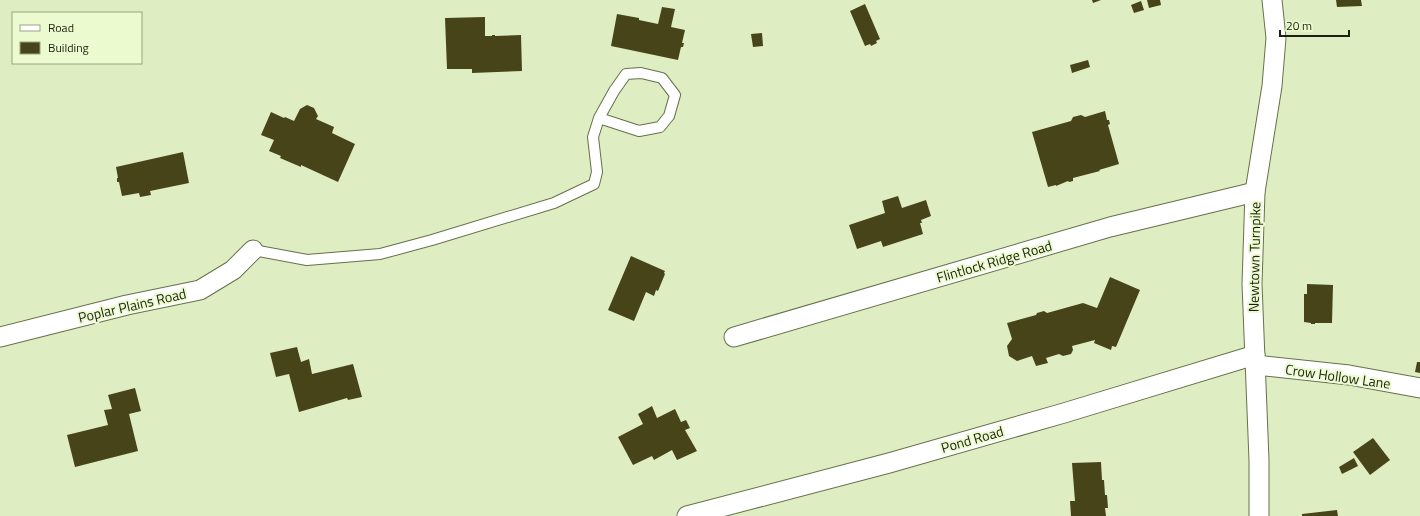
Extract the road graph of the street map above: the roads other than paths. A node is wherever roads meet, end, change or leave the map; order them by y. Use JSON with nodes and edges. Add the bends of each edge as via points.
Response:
{"nodes":[{"id":1,"x":1272,"y":0,"type":"edge"},
{"id":2,"x":599,"y":118,"type":"junction"},
{"id":3,"x":1255,"y":192,"type":"junction"},
{"id":4,"x":253,"y":250,"type":"joint"},
{"id":5,"x":0,"y":337,"type":"edge"},
{"id":6,"x":734,"y":337,"type":"dead end"},
{"id":7,"x":1256,"y":360,"type":"junction"},
{"id":8,"x":1420,"y":388,"type":"edge"},
{"id":9,"x":687,"y":516,"type":"edge"},
{"id":10,"x":1258,"y":516,"type":"edge"}],
"edges":[{"from":1,"to":3,"type":"street","name":"Newtown Turnpike","via":[[1276,38],[1273,78]]},
{"from":2,"to":2,"type":"lane","via":[[626,74],[641,72],[662,78],[675,96],[669,116],[660,127],[638,132]]},
{"from":2,"to":4,"type":"lane","via":[[593,137],[597,172],[594,184],[554,203],[380,254],[307,260]]},
{"from":3,"to":6,"type":"street","name":"Flintlock Ridge Road","via":[[1110,227]]},
{"from":3,"to":7,"type":"street","name":"Newtown Turnpike","via":[[1252,284]]},
{"from":4,"to":5,"type":"street","name":"Poplar Plains Road","via":[[233,270],[200,290],[127,305]]},
{"from":7,"to":8,"type":"street","name":"Crow Hollow Lane"},
{"from":7,"to":9,"type":"street","name":"Pond Road","via":[[889,463]]},
{"from":7,"to":10,"type":"street","name":"Newtown Turnpike"}]}
